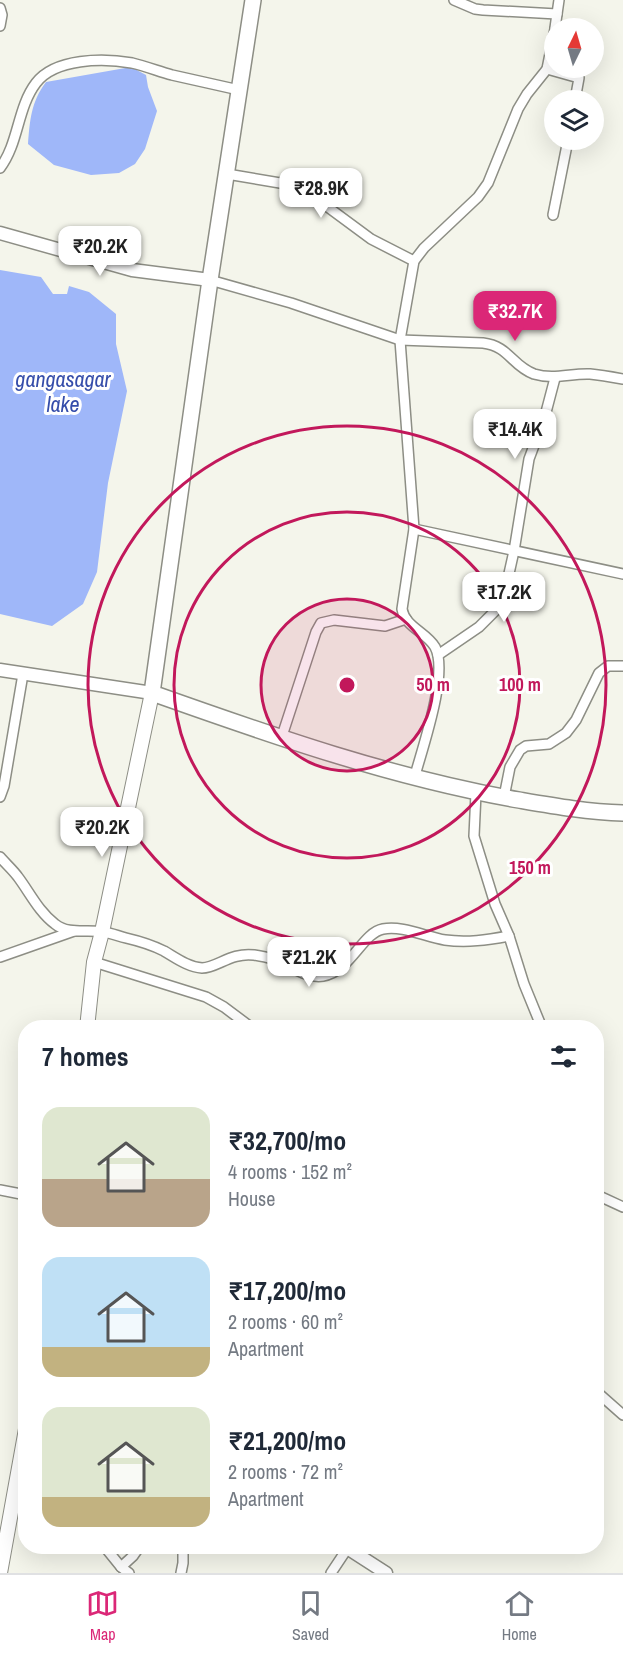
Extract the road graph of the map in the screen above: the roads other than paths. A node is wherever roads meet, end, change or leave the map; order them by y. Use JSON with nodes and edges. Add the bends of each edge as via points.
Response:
{"nodes":[{"id":1,"x":253,"y":0,"type":"edge"},
{"id":2,"x":454,"y":0,"type":"edge"},
{"id":3,"x":559,"y":0,"type":"edge"},
{"id":4,"x":0,"y":8,"type":"edge"},
{"id":5,"x":557,"y":14,"type":"junction"},
{"id":6,"x":556,"y":18,"type":"edge"},
{"id":7,"x":0,"y":26,"type":"edge"},
{"id":8,"x":544,"y":73,"type":"edge"},
{"id":9,"x":240,"y":90,"type":"junction"},
{"id":10,"x":566,"y":150,"type":"edge"},
{"id":11,"x":0,"y":168,"type":"edge"},
{"id":12,"x":227,"y":174,"type":"junction"},
{"id":13,"x":553,"y":215,"type":"dead end"},
{"id":14,"x":0,"y":233,"type":"edge"},
{"id":15,"x":414,"y":261,"type":"junction"},
{"id":16,"x":210,"y":280,"type":"junction"},
{"id":17,"x":400,"y":340,"type":"junction"},
{"id":18,"x":555,"y":378,"type":"junction"},
{"id":19,"x":623,"y":379,"type":"edge"},
{"id":20,"x":414,"y":528,"type":"junction"},
{"id":21,"x":514,"y":551,"type":"junction"},
{"id":22,"x":623,"y":574,"type":"edge"},
{"id":23,"x":406,"y":619,"type":"junction"},
{"id":24,"x":438,"y":655,"type":"junction"},
{"id":25,"x":623,"y":666,"type":"edge"},
{"id":26,"x":0,"y":670,"type":"edge"},
{"id":27,"x":23,"y":674,"type":"junction"},
{"id":28,"x":152,"y":693,"type":"junction"},
{"id":29,"x":282,"y":739,"type":"junction"},
{"id":30,"x":414,"y":779,"type":"junction"},
{"id":31,"x":476,"y":793,"type":"junction"},
{"id":32,"x":0,"y":797,"type":"edge"},
{"id":33,"x":504,"y":797,"type":"junction"},
{"id":34,"x":623,"y":813,"type":"edge"},
{"id":35,"x":0,"y":857,"type":"edge"},
{"id":36,"x":75,"y":930,"type":"junction"},
{"id":37,"x":102,"y":932,"type":"junction"},
{"id":38,"x":509,"y":936,"type":"junction"},
{"id":39,"x":0,"y":957,"type":"edge"},
{"id":40,"x":94,"y":962,"type":"junction"},
{"id":41,"x":88,"y":1020,"type":"edge"},
{"id":42,"x":241,"y":1020,"type":"edge"},
{"id":43,"x":539,"y":1020,"type":"edge"},
{"id":44,"x":0,"y":1190,"type":"edge"},
{"id":45,"x":18,"y":1193,"type":"edge"},
{"id":46,"x":604,"y":1198,"type":"edge"},
{"id":47,"x":623,"y":1207,"type":"edge"},
{"id":48,"x":604,"y":1398,"type":"edge"},
{"id":49,"x":623,"y":1415,"type":"edge"},
{"id":50,"x":18,"y":1498,"type":"edge"},
{"id":51,"x":111,"y":1554,"type":"edge"},
{"id":52,"x":134,"y":1554,"type":"edge"},
{"id":53,"x":182,"y":1554,"type":"edge"},
{"id":54,"x":342,"y":1554,"type":"edge"},
{"id":55,"x":355,"y":1554,"type":"edge"},
{"id":56,"x":125,"y":1570,"type":"edge"},
{"id":57,"x":0,"y":1573,"type":"edge"},
{"id":58,"x":181,"y":1573,"type":"edge"},
{"id":59,"x":331,"y":1573,"type":"edge"},
{"id":60,"x":386,"y":1573,"type":"edge"}],
"edges":[{"from":1,"to":9,"type":"main road"},
{"from":2,"to":5,"type":"street","via":[[483,10]]},
{"from":3,"to":5,"type":"street"},
{"from":4,"to":7,"type":"street"},
{"from":5,"to":6,"type":"street"},
{"from":8,"to":15,"type":"street","via":[[518,109],[488,183]]},
{"from":9,"to":11,"type":"street","via":[[132,63],[77,62],[43,75],[34,85],[11,150]]},
{"from":9,"to":12,"type":"main road"},
{"from":10,"to":13,"type":"street"},
{"from":12,"to":15,"type":"street","via":[[286,184],[325,205],[371,239]]},
{"from":12,"to":16,"type":"main road"},
{"from":14,"to":16,"type":"street","via":[[132,270]]},
{"from":15,"to":17,"type":"street"},
{"from":16,"to":17,"type":"street"},
{"from":16,"to":28,"type":"main road"},
{"from":17,"to":18,"type":"street","via":[[491,344],[502,348],[531,373]]},
{"from":17,"to":20,"type":"street"},
{"from":18,"to":19,"type":"street","via":[[588,374]]},
{"from":18,"to":21,"type":"street","via":[[529,459]]},
{"from":20,"to":21,"type":"street"},
{"from":20,"to":23,"type":"street","via":[[402,601]]},
{"from":21,"to":22,"type":"street"},
{"from":21,"to":24,"type":"street","via":[[498,608],[480,627]]},
{"from":23,"to":24,"type":"street","via":[[434,645]]},
{"from":23,"to":29,"type":"street","via":[[385,626],[321,622]]},
{"from":24,"to":30,"type":"street","via":[[440,675]]},
{"from":25,"to":33,"type":"street","via":[[608,666],[598,673],[566,733],[549,744],[520,750],[510,767]]},
{"from":26,"to":27,"type":"street"},
{"from":27,"to":28,"type":"street"},
{"from":27,"to":32,"type":"street"},
{"from":28,"to":29,"type":"main road"},
{"from":28,"to":37,"type":"main road"},
{"from":29,"to":30,"type":"main road"},
{"from":30,"to":31,"type":"main road"},
{"from":31,"to":33,"type":"main road"},
{"from":31,"to":38,"type":"street","via":[[474,836]]},
{"from":33,"to":34,"type":"main road","via":[[593,812]]},
{"from":35,"to":36,"type":"street","via":[[53,923]]},
{"from":36,"to":37,"type":"street"},
{"from":36,"to":39,"type":"street"},
{"from":37,"to":38,"type":"street","via":[[138,941],[200,968],[250,955],[270,958],[314,976],[337,970],[382,929],[400,929],[458,942]]},
{"from":37,"to":40,"type":"main road"},
{"from":38,"to":43,"type":"street"},
{"from":40,"to":41,"type":"main road"},
{"from":40,"to":42,"type":"street","via":[[206,997]]},
{"from":44,"to":45,"type":"street"},
{"from":46,"to":47,"type":"street"},
{"from":48,"to":49,"type":"street"},
{"from":50,"to":57,"type":"main road"},
{"from":51,"to":56,"type":"street"},
{"from":52,"to":56,"type":"street"},
{"from":53,"to":58,"type":"street"},
{"from":54,"to":59,"type":"street"},
{"from":55,"to":60,"type":"street"}]}
